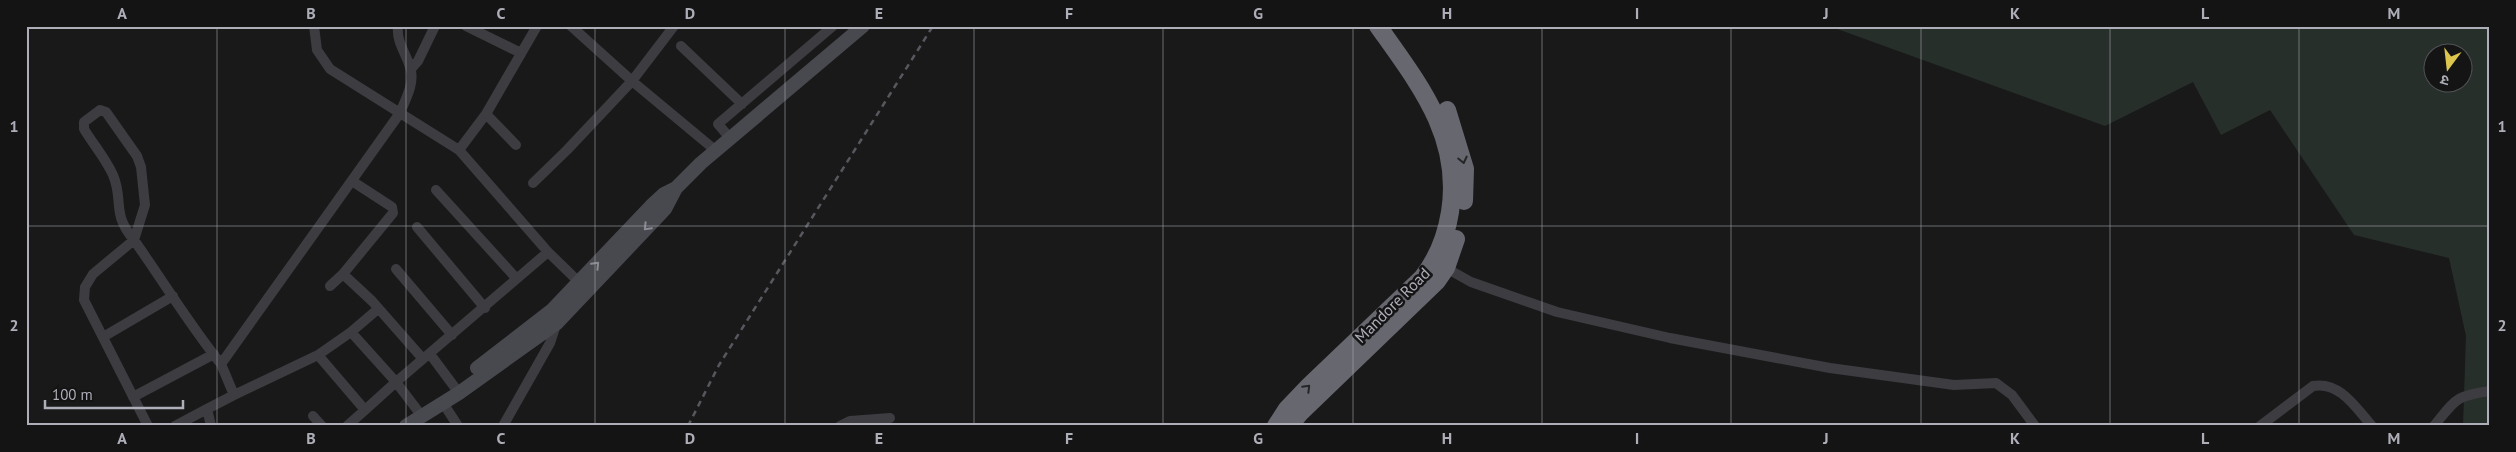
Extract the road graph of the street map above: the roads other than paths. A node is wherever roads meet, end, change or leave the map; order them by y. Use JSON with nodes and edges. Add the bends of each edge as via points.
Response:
{"nodes":[{"id":1,"x":314,"y":26,"type":"edge"},
{"id":2,"x":398,"y":26,"type":"edge"},
{"id":3,"x":435,"y":26,"type":"edge"},
{"id":4,"x":466,"y":26,"type":"edge"},
{"id":5,"x":538,"y":26,"type":"edge"},
{"id":6,"x":674,"y":26,"type":"edge"},
{"id":7,"x":834,"y":26,"type":"edge"},
{"id":8,"x":863,"y":26,"type":"edge"},
{"id":9,"x":1378,"y":26,"type":"edge"},
{"id":10,"x":1391,"y":26,"type":"edge"},
{"id":11,"x":572,"y":27,"type":"edge"},
{"id":12,"x":681,"y":46,"type":"dead end"},
{"id":13,"x":521,"y":52,"type":"junction"},
{"id":14,"x":411,"y":69,"type":"junction"},
{"id":15,"x":632,"y":81,"type":"junction"},
{"id":16,"x":742,"y":104,"type":"junction"},
{"id":17,"x":400,"y":113,"type":"junction"},
{"id":18,"x":486,"y":114,"type":"junction"},
{"id":19,"x":729,"y":137,"type":"junction"},
{"id":20,"x":516,"y":145,"type":"dead end"},
{"id":21,"x":459,"y":150,"type":"junction"},
{"id":22,"x":715,"y":150,"type":"junction"},
{"id":23,"x":352,"y":181,"type":"junction"},
{"id":24,"x":533,"y":183,"type":"dead end"},
{"id":25,"x":436,"y":190,"type":"dead end"},
{"id":26,"x":417,"y":227,"type":"dead end"},
{"id":27,"x":134,"y":240,"type":"junction"},
{"id":28,"x":548,"y":252,"type":"junction"},
{"id":29,"x":1446,"y":268,"type":"junction"},
{"id":30,"x":396,"y":269,"type":"dead end"},
{"id":31,"x":343,"y":274,"type":"junction"},
{"id":32,"x":516,"y":278,"type":"junction"},
{"id":33,"x":330,"y":286,"type":"dead end"},
{"id":34,"x":583,"y":286,"type":"junction"},
{"id":35,"x":173,"y":296,"type":"junction"},
{"id":36,"x":484,"y":308,"type":"junction"},
{"id":37,"x":378,"y":309,"type":"junction"},
{"id":38,"x":555,"y":317,"type":"junction"},
{"id":39,"x":538,"y":330,"type":"junction"},
{"id":40,"x":351,"y":332,"type":"junction"},
{"id":41,"x":452,"y":335,"type":"junction"},
{"id":42,"x":103,"y":337,"type":"junction"},
{"id":43,"x":214,"y":354,"type":"junction"},
{"id":44,"x":544,"y":354,"type":"junction"},
{"id":45,"x":318,"y":355,"type":"junction"},
{"id":46,"x":427,"y":356,"type":"junction"},
{"id":47,"x":221,"y":364,"type":"junction"},
{"id":48,"x":396,"y":382,"type":"junction"},
{"id":49,"x":457,"y":389,"type":"junction"},
{"id":50,"x":2490,"y":391,"type":"edge"},
{"id":51,"x":234,"y":394,"type":"junction"},
{"id":52,"x":133,"y":397,"type":"junction"},
{"id":53,"x":443,"y":403,"type":"junction"},
{"id":54,"x":207,"y":409,"type":"junction"},
{"id":55,"x":365,"y":410,"type":"junction"},
{"id":56,"x":418,"y":411,"type":"junction"},
{"id":57,"x":313,"y":416,"type":"dead end"},
{"id":58,"x":890,"y":418,"type":"dead end"},
{"id":59,"x":148,"y":426,"type":"edge"},
{"id":60,"x":175,"y":426,"type":"edge"},
{"id":61,"x":211,"y":426,"type":"edge"},
{"id":62,"x":322,"y":426,"type":"edge"},
{"id":63,"x":347,"y":426,"type":"edge"},
{"id":64,"x":394,"y":426,"type":"edge"},
{"id":65,"x":406,"y":426,"type":"edge"},
{"id":66,"x":458,"y":426,"type":"edge"},
{"id":67,"x":503,"y":426,"type":"edge"},
{"id":68,"x":840,"y":426,"type":"edge"},
{"id":69,"x":1276,"y":426,"type":"edge"},
{"id":70,"x":1289,"y":426,"type":"edge"},
{"id":71,"x":2035,"y":426,"type":"edge"},
{"id":72,"x":2260,"y":426,"type":"edge"},
{"id":73,"x":2372,"y":426,"type":"edge"},
{"id":74,"x":2434,"y":426,"type":"edge"}],
"edges":[{"from":1,"to":17,"type":"street","via":[[317,50],[330,69]]},
{"from":2,"to":14,"type":"street","via":[[398,42]]},
{"from":3,"to":14,"type":"street"},
{"from":4,"to":13,"type":"street"},
{"from":5,"to":13,"type":"street"},
{"from":6,"to":15,"type":"street"},
{"from":7,"to":16,"type":"street"},
{"from":8,"to":19,"type":"main road"},
{"from":69,"to":9,"type":"highway","name":"Mandore Road","one_way":true,"via":[[1309,386],[1422,278],[1434,262],[1449,219],[1453,173],[1441,128],[1431,103]]},
{"from":10,"to":29,"type":"highway","name":"Mandore Road","one_way":true,"via":[[1441,98],[1464,163],[1465,192],[1460,225]]},
{"from":11,"to":15,"type":"street"},
{"from":12,"to":16,"type":"street"},
{"from":13,"to":18,"type":"street"},
{"from":14,"to":17,"type":"street","via":[[410,87]]},
{"from":15,"to":22,"type":"street"},
{"from":15,"to":24,"type":"street"},
{"from":16,"to":19,"type":"street","via":[[718,124]]},
{"from":17,"to":21,"type":"street"},
{"from":17,"to":23,"type":"street"},
{"from":18,"to":20,"type":"street"},
{"from":18,"to":21,"type":"street"},
{"from":19,"to":22,"type":"main road"},
{"from":21,"to":28,"type":"street"},
{"from":22,"to":34,"type":"main road","via":[[676,188],[658,198]]},
{"from":23,"to":31,"type":"street","via":[[394,210]]},
{"from":23,"to":47,"type":"street"},
{"from":25,"to":32,"type":"street"},
{"from":26,"to":36,"type":"street"},
{"from":27,"to":27,"type":"street","via":[[145,204],[141,167],[137,156],[106,112],[100,110],[84,122],[84,130],[112,174],[120,218]]},
{"from":27,"to":35,"type":"street"},
{"from":27,"to":42,"type":"street","via":[[93,274],[83,293]]},
{"from":28,"to":32,"type":"street"},
{"from":28,"to":34,"type":"street"},
{"from":29,"to":70,"type":"highway","name":"Mandore Road","via":[[1437,282]]},
{"from":29,"to":71,"type":"street","via":[[1471,282],[1557,312],[1670,338],[1848,371],[1954,385],[1996,384],[2012,395]]},
{"from":30,"to":41,"type":"street"},
{"from":31,"to":33,"type":"street"},
{"from":31,"to":37,"type":"street"},
{"from":32,"to":36,"type":"street"},
{"from":34,"to":38,"type":"main road"},
{"from":35,"to":42,"type":"street"},
{"from":35,"to":43,"type":"street"},
{"from":36,"to":41,"type":"street"},
{"from":37,"to":40,"type":"street"},
{"from":37,"to":46,"type":"street"},
{"from":38,"to":39,"type":"main road"},
{"from":38,"to":44,"type":"street","via":[[553,336]]},
{"from":39,"to":44,"type":"street"},
{"from":39,"to":49,"type":"main road"},
{"from":40,"to":45,"type":"street"},
{"from":40,"to":48,"type":"street"},
{"from":41,"to":46,"type":"street"},
{"from":42,"to":52,"type":"street"},
{"from":43,"to":47,"type":"street"},
{"from":43,"to":52,"type":"street"},
{"from":44,"to":67,"type":"street"},
{"from":45,"to":51,"type":"street"},
{"from":45,"to":55,"type":"street"},
{"from":46,"to":48,"type":"street"},
{"from":46,"to":49,"type":"street"},
{"from":47,"to":51,"type":"street"},
{"from":48,"to":55,"type":"street"},
{"from":48,"to":56,"type":"street"},
{"from":49,"to":53,"type":"main road"},
{"from":49,"to":56,"type":"main road"},
{"from":50,"to":74,"type":"street","via":[[2470,392],[2456,399]]},
{"from":51,"to":54,"type":"street"},
{"from":52,"to":59,"type":"street"},
{"from":53,"to":65,"type":"main road"},
{"from":53,"to":66,"type":"street"},
{"from":54,"to":60,"type":"street"},
{"from":54,"to":61,"type":"street"},
{"from":55,"to":63,"type":"street"},
{"from":56,"to":64,"type":"main road"},
{"from":57,"to":62,"type":"street"},
{"from":58,"to":68,"type":"street","via":[[850,421]]},
{"from":72,"to":73,"type":"street","via":[[2313,386],[2323,384],[2344,394]]}]}
